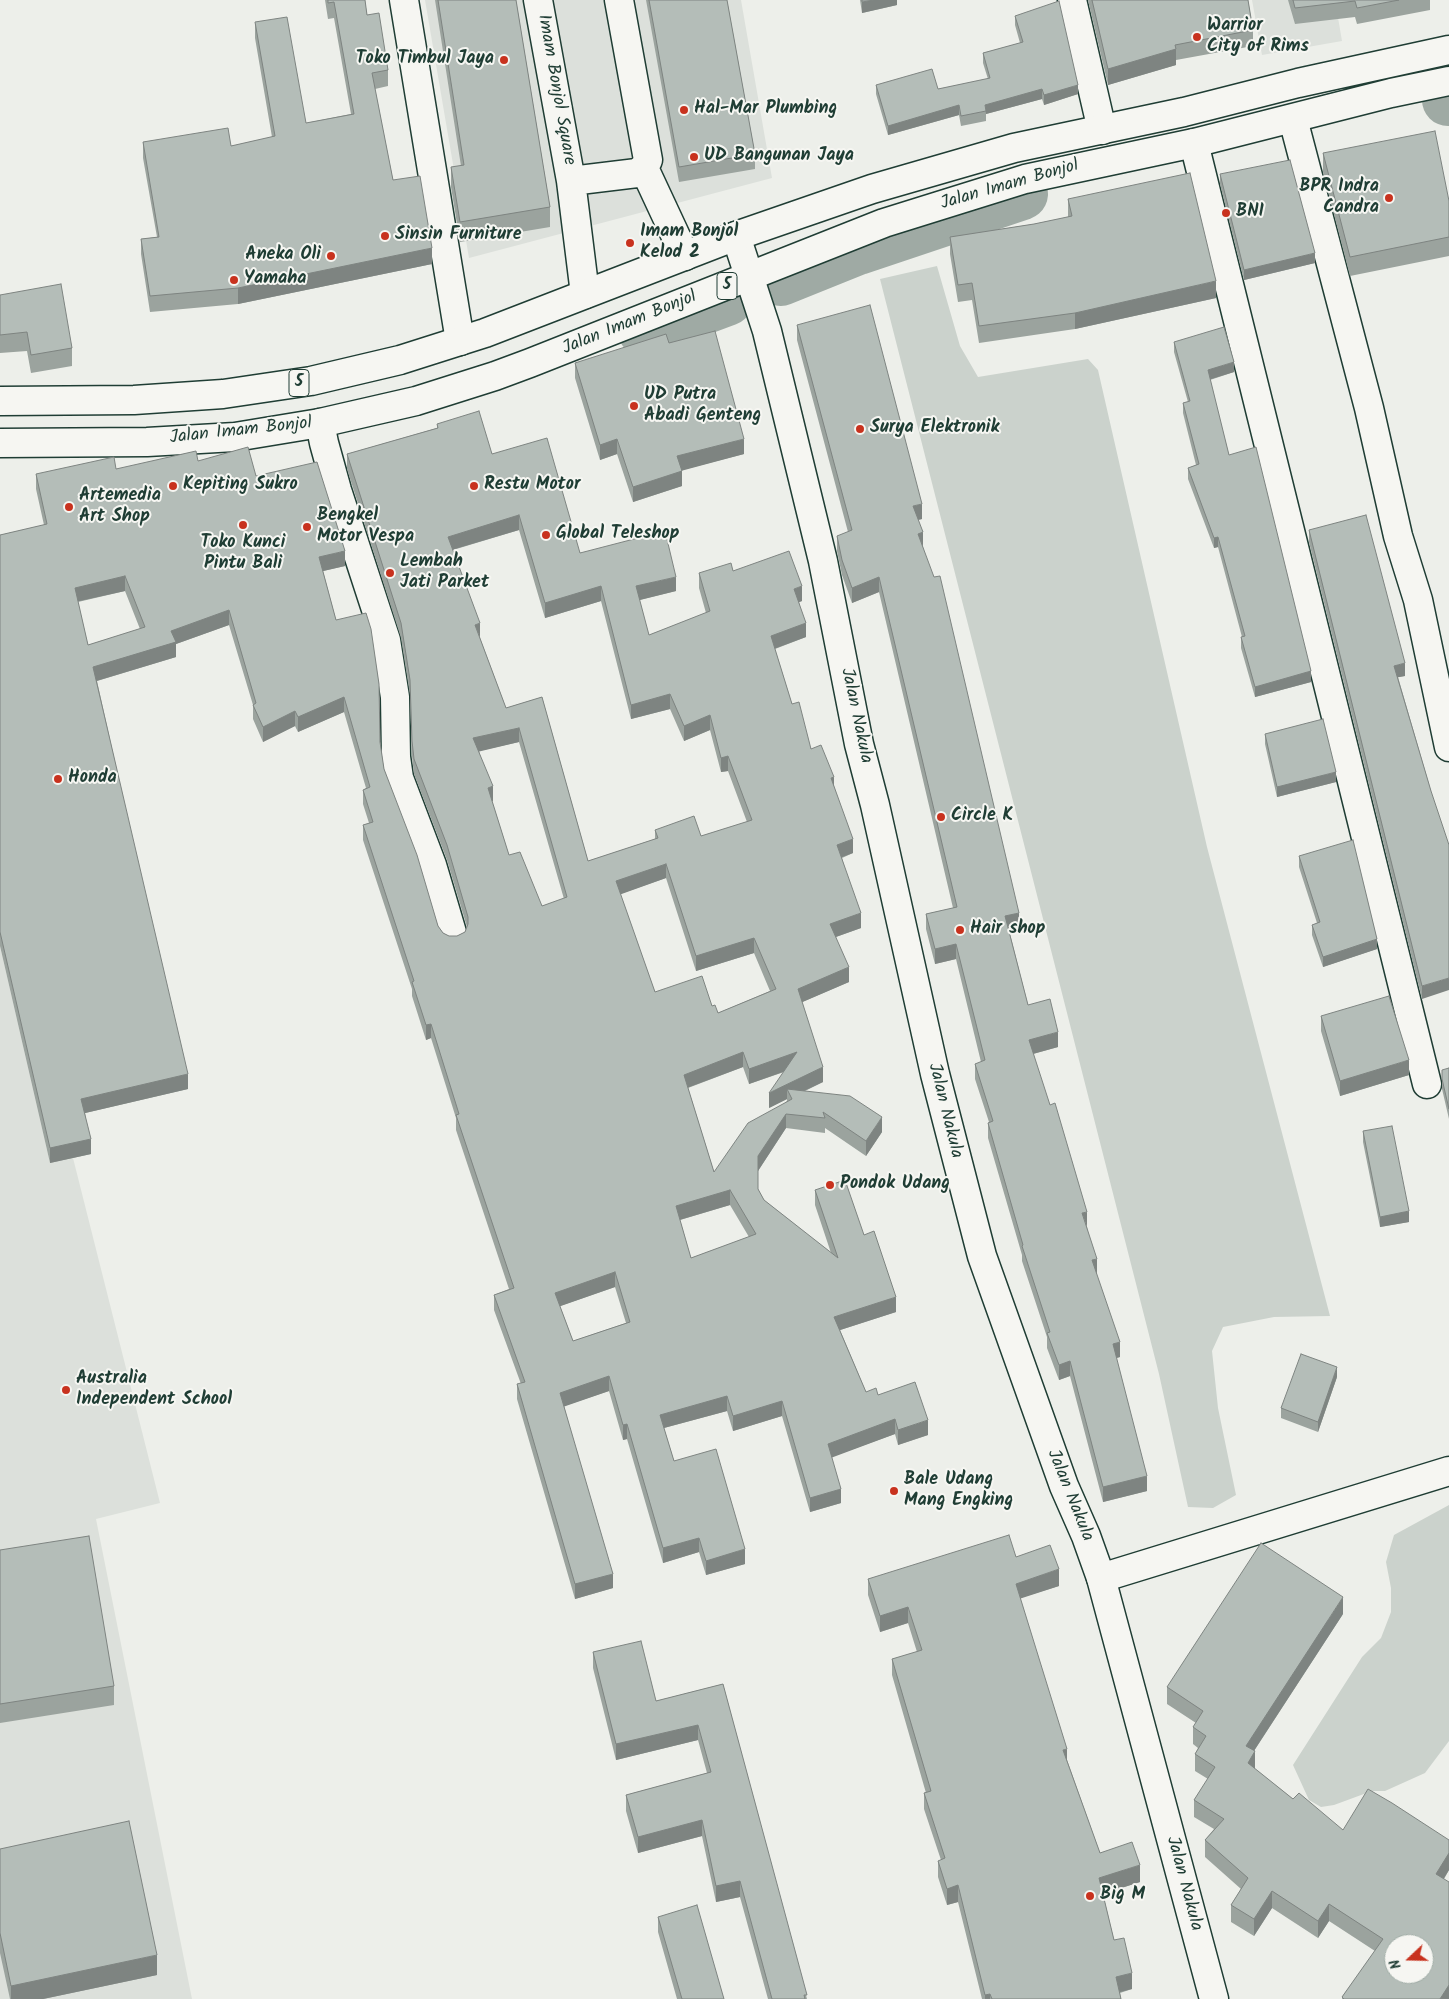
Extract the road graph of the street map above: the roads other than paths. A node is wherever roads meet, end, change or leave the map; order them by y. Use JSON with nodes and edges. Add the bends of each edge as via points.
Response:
{"nodes":[{"id":1,"x":404,"y":0,"type":"edge"},
{"id":2,"x":538,"y":0,"type":"edge"},
{"id":3,"x":618,"y":0,"type":"edge"},
{"id":4,"x":1072,"y":0,"type":"edge"},
{"id":5,"x":1449,"y":50,"type":"edge"},
{"id":6,"x":1449,"y":81,"type":"edge"},
{"id":7,"x":1295,"y":125,"type":"junction"},
{"id":8,"x":1102,"y":130,"type":"junction"},
{"id":9,"x":1194,"y":143,"type":"junction"},
{"id":10,"x":644,"y":168,"type":"junction"},
{"id":11,"x":571,"y":181,"type":"junction"},
{"id":12,"x":736,"y":236,"type":"junction"},
{"id":13,"x":685,"y":256,"type":"junction"},
{"id":14,"x":749,"y":278,"type":"junction"},
{"id":15,"x":585,"y":294,"type":"junction"},
{"id":16,"x":460,"y":341,"type":"junction"},
{"id":17,"x":0,"y":401,"type":"edge"},
{"id":18,"x":320,"y":423,"type":"junction"},
{"id":19,"x":0,"y":442,"type":"edge"},
{"id":20,"x":1449,"y":747,"type":"edge"},
{"id":21,"x":453,"y":936,"type":"edge"},
{"id":22,"x":1427,"y":1084,"type":"dead end"},
{"id":23,"x":1449,"y":1471,"type":"edge"},
{"id":24,"x":1101,"y":1578,"type":"junction"},
{"id":25,"x":1214,"y":1999,"type":"edge"}],
"edges":[{"from":1,"to":16,"type":"main road"},
{"from":2,"to":11,"type":"main road","name":"Imam Bonjol Square"},
{"from":3,"to":10,"type":"main road","via":[[648,160]]},
{"from":4,"to":8,"type":"main road"},
{"from":5,"to":8,"type":"main road","name":"Jalan Imam Bonjol","number":"5"},
{"from":6,"to":7,"type":"main road","name":"Jalan Imam Bonjol","number":"5","via":[[1391,93]]},
{"from":7,"to":9,"type":"main road","name":"Jalan Imam Bonjol","number":"5"},
{"from":7,"to":20,"type":"main road","via":[[1369,408],[1398,536],[1418,600]]},
{"from":8,"to":12,"type":"main road","name":"Jalan Imam Bonjol","number":"5","via":[[1014,148],[872,189]]},
{"from":9,"to":14,"type":"main road","name":"Jalan Imam Bonjol","number":"5","via":[[1025,179],[884,223]]},
{"from":9,"to":22,"type":"main road"},
{"from":10,"to":11,"type":"main road","name":"Imam Bonjol Square","via":[[637,173]]},
{"from":10,"to":13,"type":"main road"},
{"from":11,"to":15,"type":"main road","name":"Imam Bonjol Square"},
{"from":12,"to":13,"type":"main road","name":"Jalan Imam Bonjol","number":"5"},
{"from":12,"to":14,"type":"main road","name":"Jalan Nakula"},
{"from":13,"to":15,"type":"main road","name":"Jalan Imam Bonjol","number":"5"},
{"from":14,"to":18,"type":"main road","name":"Jalan Imam Bonjol","number":"5","via":[[496,376],[416,400]]},
{"from":14,"to":24,"type":"main road","name":"Jalan Nakula","via":[[767,331],[823,561],[860,744],[935,1074],[979,1246],[1064,1486]]},
{"from":15,"to":16,"type":"main road","name":"Jalan Imam Bonjol","number":"5"},
{"from":16,"to":17,"type":"main road","name":"Jalan Imam Bonjol","number":"5","via":[[400,360],[311,381],[223,394],[134,400]]},
{"from":18,"to":19,"type":"main road","name":"Jalan Imam Bonjol","number":"5","via":[[235,436],[147,442]]},
{"from":18,"to":21,"type":"main road","via":[[337,490],[386,640],[395,697],[396,757],[400,778],[432,865]]},
{"from":23,"to":24,"type":"main road"},
{"from":24,"to":25,"type":"main road","name":"Jalan Nakula"}]}
